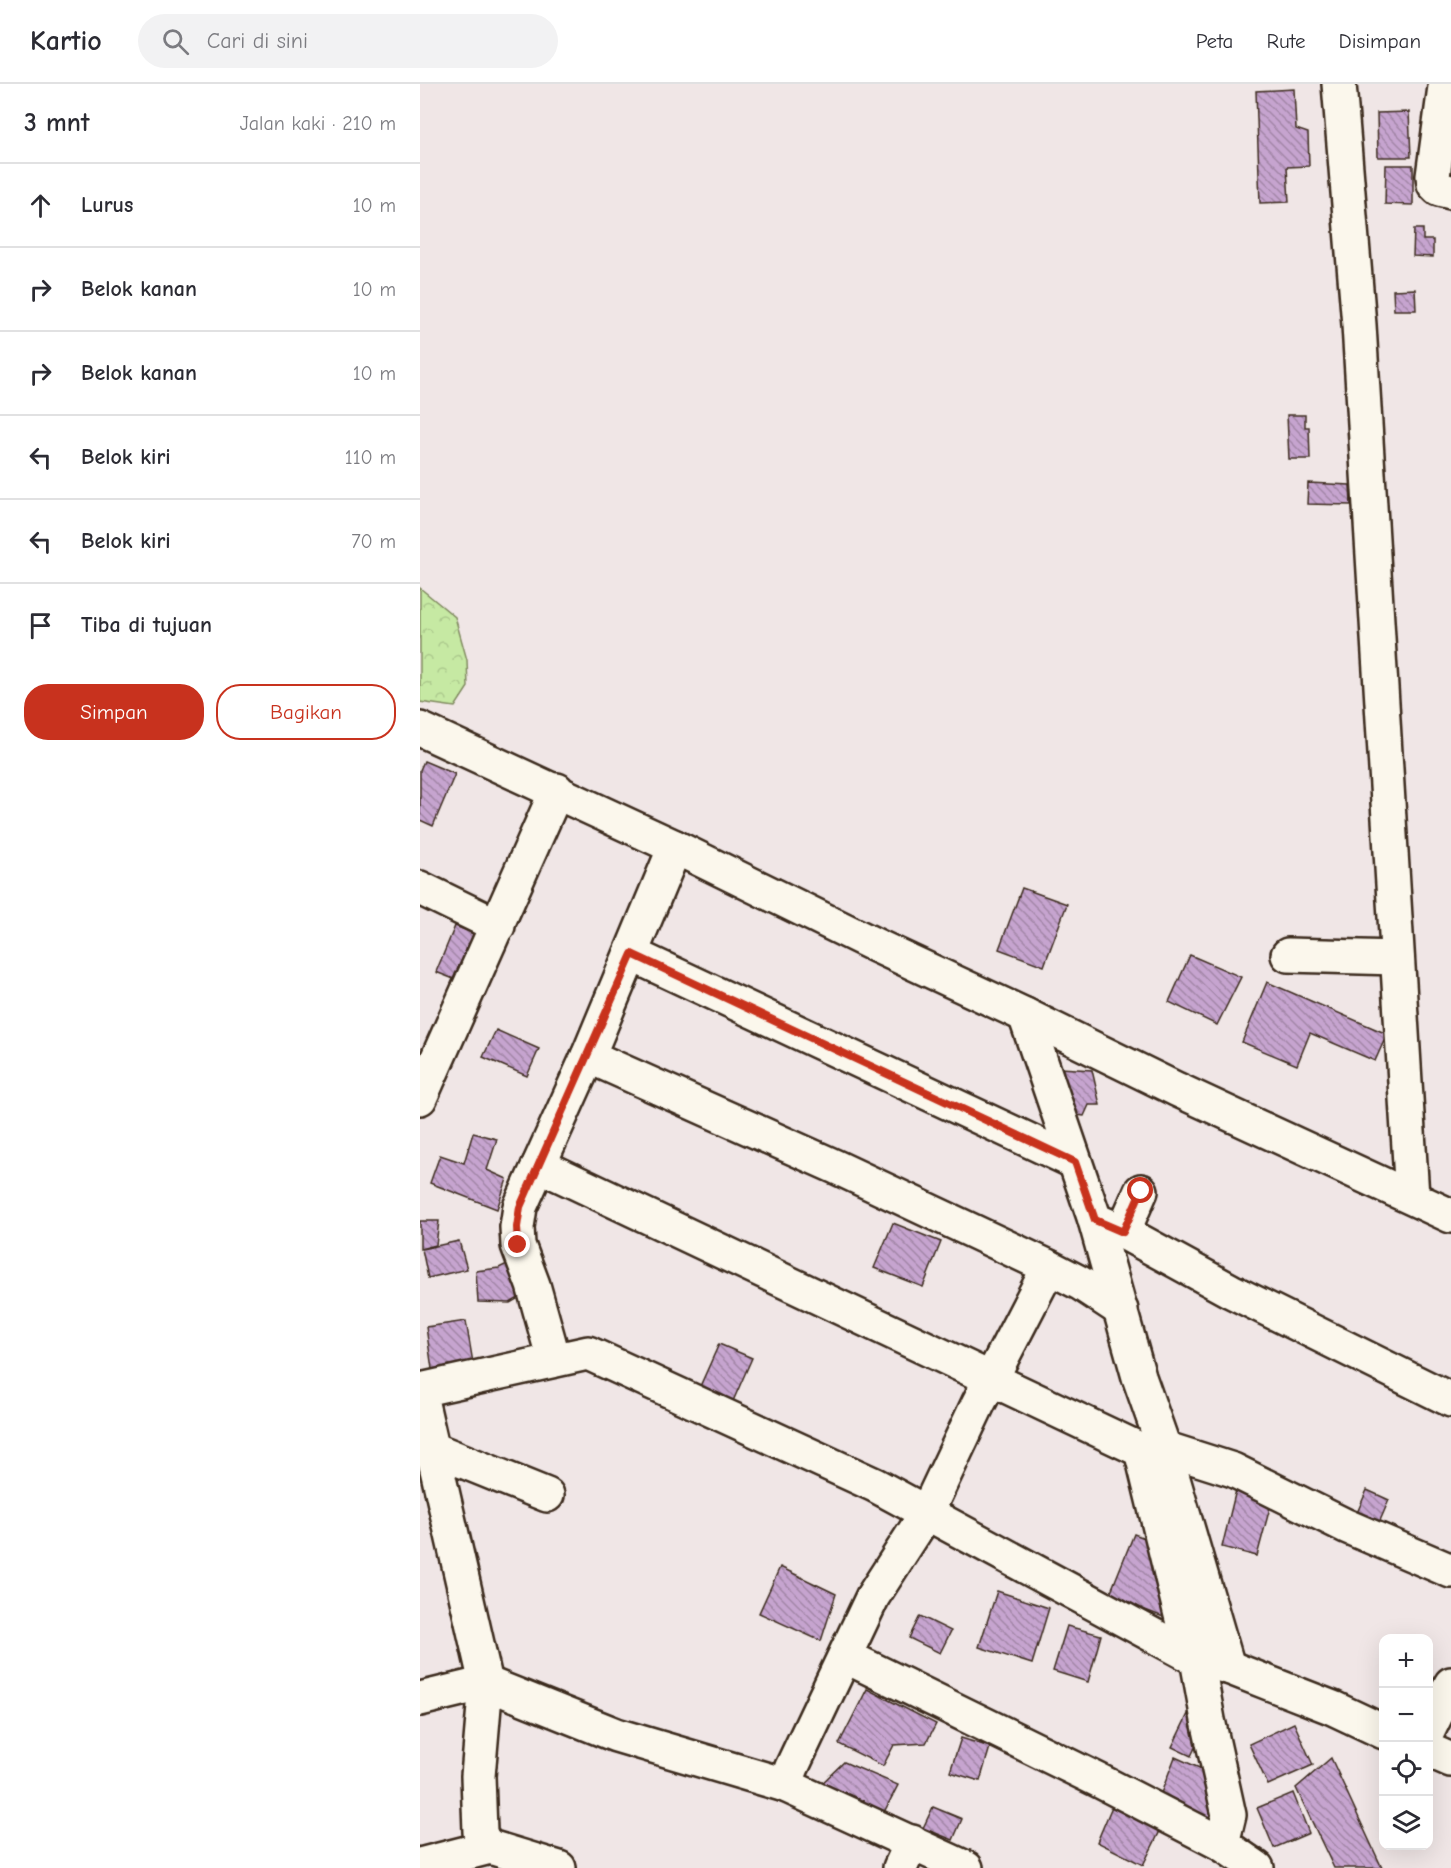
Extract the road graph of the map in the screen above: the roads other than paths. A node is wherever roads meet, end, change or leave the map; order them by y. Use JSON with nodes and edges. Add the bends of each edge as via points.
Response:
{"nodes":[{"id":1,"x":1339,"y":84,"type":"edge"},
{"id":2,"x":1447,"y":84,"type":"edge"},
{"id":3,"x":1451,"y":192,"type":"edge"},
{"id":4,"x":420,"y":729,"type":"edge"},
{"id":5,"x":557,"y":790,"type":"junction"},
{"id":6,"x":675,"y":847,"type":"junction"},
{"id":7,"x":420,"y":888,"type":"edge"},
{"id":8,"x":498,"y":926,"type":"junction"},
{"id":9,"x":632,"y":954,"type":"junction"},
{"id":10,"x":1288,"y":955,"type":"dead end"},
{"id":11,"x":1397,"y":958,"type":"junction"},
{"id":12,"x":1025,"y":1015,"type":"junction"},
{"id":13,"x":588,"y":1056,"type":"junction"},
{"id":14,"x":420,"y":1098,"type":"edge"},
{"id":15,"x":1075,"y":1162,"type":"junction"},
{"id":16,"x":539,"y":1165,"type":"junction"},
{"id":17,"x":1141,"y":1191,"type":"dead end"},
{"id":18,"x":1412,"y":1197,"type":"junction"},
{"id":19,"x":1451,"y":1216,"type":"edge"},
{"id":20,"x":1109,"y":1226,"type":"junction"},
{"id":21,"x":1049,"y":1267,"type":"junction"},
{"id":22,"x":1111,"y":1304,"type":"junction"},
{"id":23,"x":554,"y":1360,"type":"junction"},
{"id":24,"x":992,"y":1378,"type":"junction"},
{"id":25,"x":420,"y":1390,"type":"edge"},
{"id":26,"x":420,"y":1395,"type":"edge"},
{"id":27,"x":1451,"y":1400,"type":"edge"},
{"id":28,"x":433,"y":1449,"type":"junction"},
{"id":29,"x":1152,"y":1449,"type":"junction"},
{"id":30,"x":547,"y":1495,"type":"dead end"},
{"id":31,"x":926,"y":1514,"type":"junction"},
{"id":32,"x":1451,"y":1571,"type":"edge"},
{"id":33,"x":845,"y":1656,"type":"junction"},
{"id":34,"x":1208,"y":1662,"type":"junction"},
{"id":35,"x":486,"y":1683,"type":"junction"},
{"id":36,"x":1451,"y":1684,"type":"edge"},
{"id":37,"x":420,"y":1699,"type":"edge"},
{"id":38,"x":1433,"y":1721,"type":"edge"},
{"id":39,"x":1379,"y":1730,"type":"edge"},
{"id":40,"x":1433,"y":1752,"type":"edge"},
{"id":41,"x":1451,"y":1760,"type":"edge"},
{"id":42,"x":785,"y":1785,"type":"junction"},
{"id":43,"x":1225,"y":1833,"type":"junction"},
{"id":44,"x":490,"y":1847,"type":"junction"},
{"id":45,"x":906,"y":1855,"type":"edge"},
{"id":46,"x":420,"y":1865,"type":"edge"},
{"id":47,"x":559,"y":1868,"type":"edge"},
{"id":48,"x":966,"y":1868,"type":"edge"},
{"id":49,"x":1257,"y":1868,"type":"edge"}],
"edges":[{"from":1,"to":11,"type":"street","via":[[1359,325]]},
{"from":2,"to":3,"type":"street","via":[[1433,176],[1439,189]]},
{"from":4,"to":5,"type":"street"},
{"from":5,"to":6,"type":"street"},
{"from":5,"to":8,"type":"street"},
{"from":6,"to":9,"type":"street"},
{"from":6,"to":12,"type":"street"},
{"from":7,"to":8,"type":"street"},
{"from":8,"to":14,"type":"street"},
{"from":9,"to":13,"type":"street"},
{"from":9,"to":15,"type":"street"},
{"from":10,"to":11,"type":"street"},
{"from":11,"to":18,"type":"street"},
{"from":12,"to":15,"type":"street"},
{"from":12,"to":18,"type":"street"},
{"from":13,"to":16,"type":"street"},
{"from":13,"to":21,"type":"street"},
{"from":15,"to":20,"type":"street"},
{"from":16,"to":23,"type":"street","via":[[520,1207],[518,1245]]},
{"from":16,"to":24,"type":"street"},
{"from":17,"to":20,"type":"street"},
{"from":18,"to":19,"type":"street"},
{"from":20,"to":22,"type":"street"},
{"from":20,"to":27,"type":"street"},
{"from":21,"to":22,"type":"street"},
{"from":21,"to":24,"type":"street"},
{"from":22,"to":29,"type":"street","via":[[1139,1377]]},
{"from":23,"to":25,"type":"street"},
{"from":23,"to":31,"type":"street","via":[[588,1353],[874,1485]]},
{"from":24,"to":29,"type":"street"},
{"from":24,"to":31,"type":"street"},
{"from":26,"to":28,"type":"street"},
{"from":28,"to":30,"type":"street"},
{"from":28,"to":35,"type":"street"},
{"from":29,"to":32,"type":"street","via":[[1233,1470],[1346,1526]]},
{"from":29,"to":34,"type":"street"},
{"from":31,"to":33,"type":"street","via":[[873,1596]]},
{"from":31,"to":34,"type":"street"},
{"from":33,"to":42,"type":"street"},
{"from":33,"to":43,"type":"street","via":[[1088,1775]]},
{"from":34,"to":39,"type":"street","via":[[1333,1708]]},
{"from":34,"to":43,"type":"street"},
{"from":35,"to":37,"type":"street"},
{"from":35,"to":42,"type":"street","via":[[615,1735]]},
{"from":35,"to":44,"type":"street","via":[[477,1776],[480,1832]]},
{"from":36,"to":38,"type":"street"},
{"from":40,"to":41,"type":"street"},
{"from":42,"to":45,"type":"street"},
{"from":43,"to":49,"type":"street"},
{"from":44,"to":46,"type":"street"},
{"from":44,"to":47,"type":"street"},
{"from":45,"to":48,"type":"street"}]}
